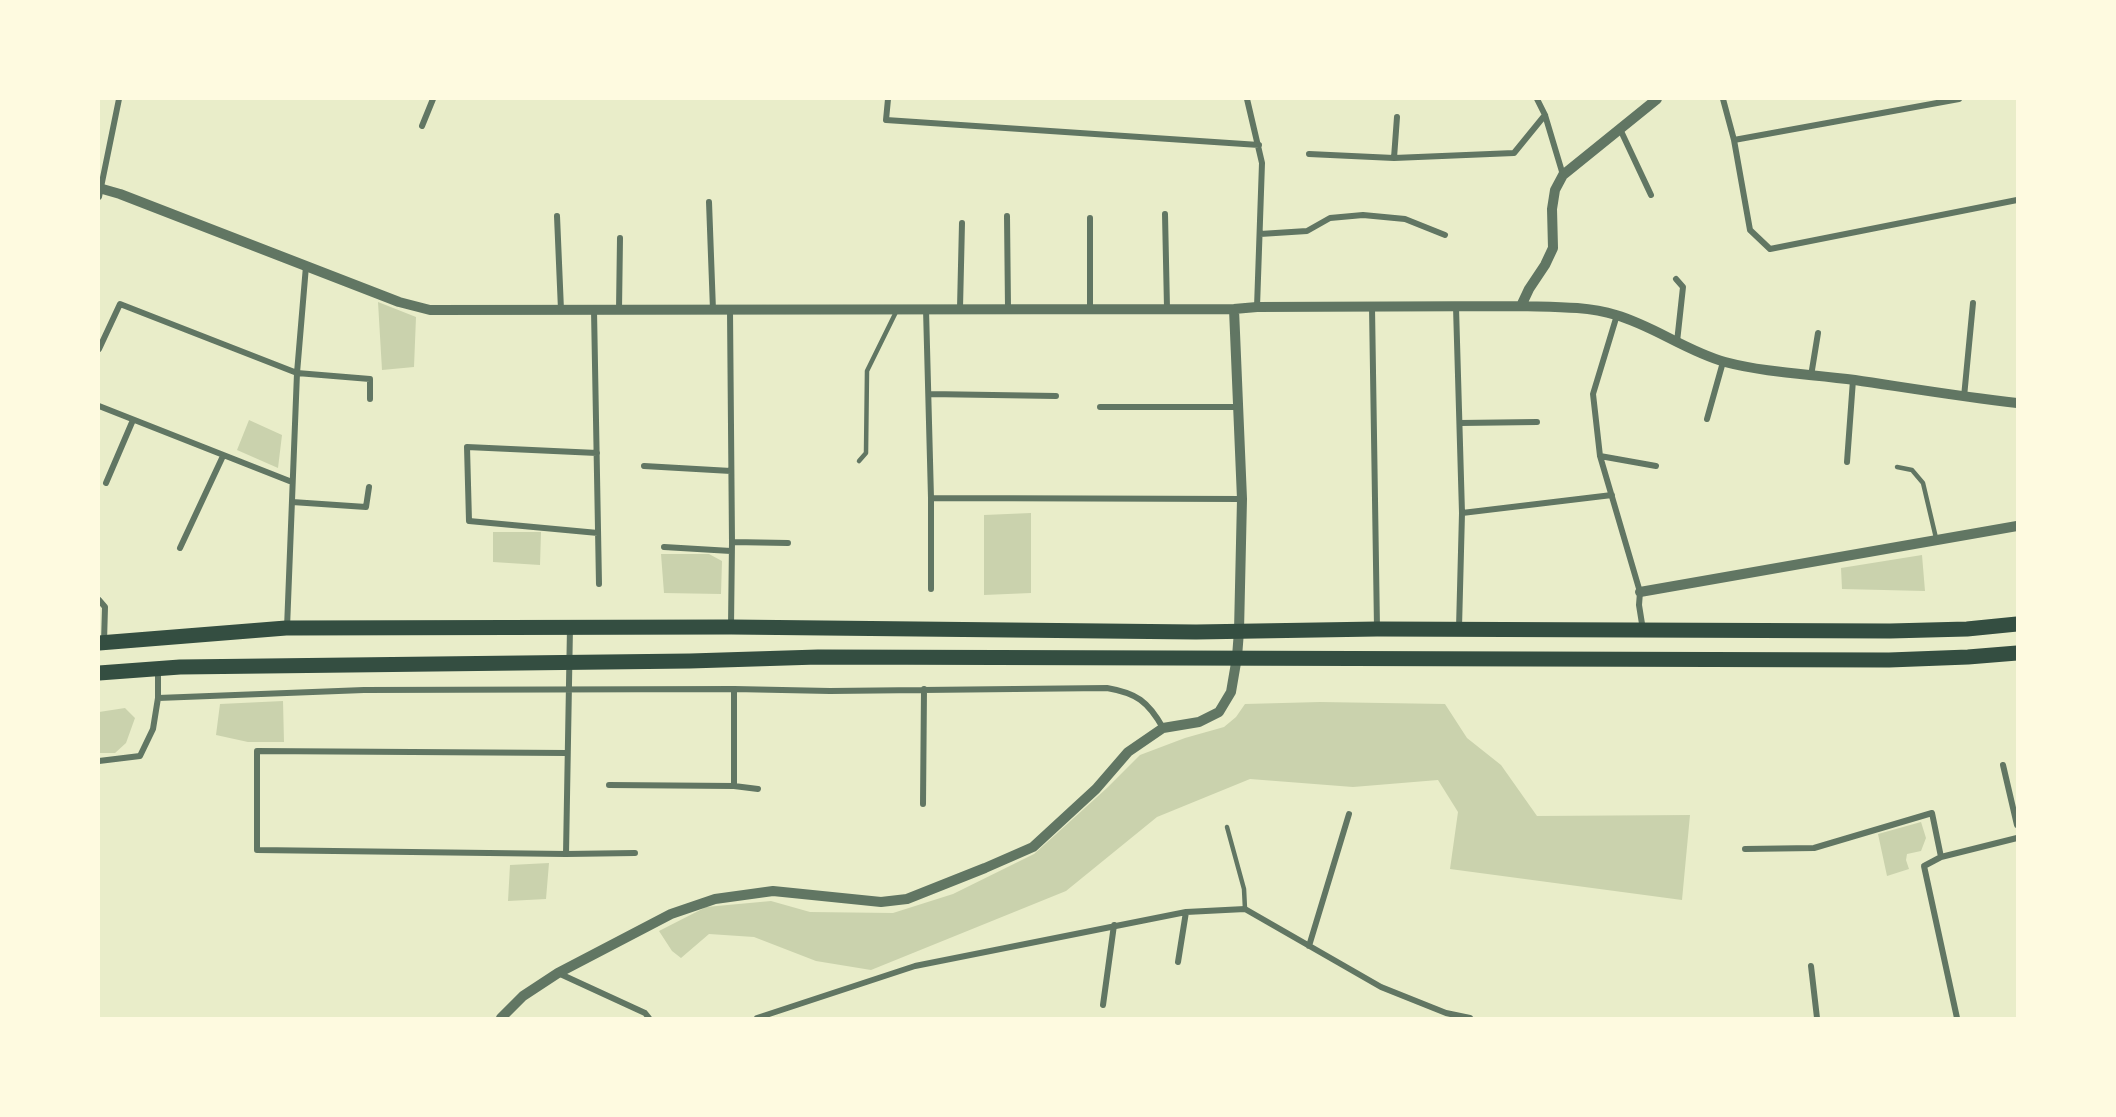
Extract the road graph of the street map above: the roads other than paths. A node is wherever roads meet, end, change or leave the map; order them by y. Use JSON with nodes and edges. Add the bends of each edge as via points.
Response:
{"nodes":[{"id":1,"x":119,"y":99,"type":"edge"},
{"id":2,"x":433,"y":99,"type":"edge"},
{"id":3,"x":888,"y":99,"type":"edge"},
{"id":4,"x":1247,"y":99,"type":"edge"},
{"id":5,"x":1537,"y":99,"type":"edge"},
{"id":6,"x":1657,"y":99,"type":"edge"},
{"id":7,"x":1723,"y":99,"type":"edge"},
{"id":8,"x":1959,"y":99,"type":"edge"},
{"id":9,"x":1545,"y":115,"type":"junction"},
{"id":10,"x":1397,"y":117,"type":"dead end"},
{"id":11,"x":422,"y":126,"type":"dead end"},
{"id":12,"x":1620,"y":129,"type":"junction"},
{"id":13,"x":1734,"y":140,"type":"junction"},
{"id":14,"x":1259,"y":145,"type":"junction"},
{"id":15,"x":1309,"y":154,"type":"dead end"},
{"id":16,"x":1394,"y":158,"type":"junction"},
{"id":17,"x":1563,"y":175,"type":"junction"},
{"id":18,"x":100,"y":191,"type":"edge"},
{"id":19,"x":1651,"y":195,"type":"dead end"},
{"id":20,"x":2017,"y":200,"type":"edge"},
{"id":21,"x":709,"y":202,"type":"dead end"},
{"id":22,"x":1166,"y":214,"type":"dead end"},
{"id":23,"x":557,"y":216,"type":"dead end"},
{"id":24,"x":1007,"y":216,"type":"dead end"},
{"id":25,"x":1090,"y":218,"type":"dead end"},
{"id":26,"x":962,"y":223,"type":"dead end"},
{"id":27,"x":1260,"y":234,"type":"junction"},
{"id":28,"x":1445,"y":235,"type":"dead end"},
{"id":29,"x":620,"y":238,"type":"dead end"},
{"id":30,"x":306,"y":266,"type":"junction"},
{"id":31,"x":1676,"y":279,"type":"dead end"},
{"id":32,"x":1973,"y":303,"type":"dead end"},
{"id":33,"x":1521,"y":306,"type":"junction"},
{"id":34,"x":1257,"y":307,"type":"junction"},
{"id":35,"x":1372,"y":307,"type":"junction"},
{"id":36,"x":1456,"y":307,"type":"junction"},
{"id":37,"x":960,"y":308,"type":"junction"},
{"id":38,"x":1008,"y":308,"type":"junction"},
{"id":39,"x":1090,"y":308,"type":"junction"},
{"id":40,"x":1167,"y":308,"type":"junction"},
{"id":41,"x":713,"y":309,"type":"junction"},
{"id":42,"x":897,"y":309,"type":"junction"},
{"id":43,"x":926,"y":309,"type":"junction"},
{"id":44,"x":1233,"y":309,"type":"junction"},
{"id":45,"x":561,"y":310,"type":"junction"},
{"id":46,"x":594,"y":310,"type":"junction"},
{"id":47,"x":619,"y":310,"type":"junction"},
{"id":48,"x":730,"y":310,"type":"junction"},
{"id":49,"x":1617,"y":315,"type":"junction"},
{"id":50,"x":1818,"y":333,"type":"dead end"},
{"id":51,"x":1677,"y":343,"type":"junction"},
{"id":52,"x":99,"y":349,"type":"edge"},
{"id":53,"x":1723,"y":362,"type":"junction"},
{"id":54,"x":297,"y":373,"type":"junction"},
{"id":55,"x":1811,"y":376,"type":"junction"},
{"id":56,"x":1853,"y":380,"type":"junction"},
{"id":57,"x":929,"y":394,"type":"junction"},
{"id":58,"x":1056,"y":396,"type":"dead end"},
{"id":59,"x":1964,"y":398,"type":"junction"},
{"id":60,"x":370,"y":399,"type":"dead end"},
{"id":61,"x":2017,"y":403,"type":"edge"},
{"id":62,"x":99,"y":406,"type":"edge"},
{"id":63,"x":1100,"y":406,"type":"dead end"},
{"id":64,"x":1236,"y":407,"type":"junction"},
{"id":65,"x":1707,"y":418,"type":"dead end"},
{"id":66,"x":133,"y":420,"type":"junction"},
{"id":67,"x":1537,"y":422,"type":"dead end"},
{"id":68,"x":1460,"y":423,"type":"junction"},
{"id":69,"x":597,"y":453,"type":"junction"},
{"id":70,"x":223,"y":456,"type":"junction"},
{"id":71,"x":1600,"y":456,"type":"junction"},
{"id":72,"x":859,"y":461,"type":"dead end"},
{"id":73,"x":1847,"y":462,"type":"dead end"},
{"id":74,"x":644,"y":466,"type":"dead end"},
{"id":75,"x":1656,"y":466,"type":"dead end"},
{"id":76,"x":1897,"y":467,"type":"dead end"},
{"id":77,"x":731,"y":471,"type":"junction"},
{"id":78,"x":292,"y":482,"type":"junction"},
{"id":79,"x":106,"y":483,"type":"dead end"},
{"id":80,"x":369,"y":487,"type":"dead end"},
{"id":81,"x":1612,"y":495,"type":"junction"},
{"id":82,"x":931,"y":498,"type":"junction"},
{"id":83,"x":1242,"y":499,"type":"junction"},
{"id":84,"x":292,"y":502,"type":"junction"},
{"id":85,"x":1462,"y":513,"type":"junction"},
{"id":86,"x":2017,"y":526,"type":"edge"},
{"id":87,"x":598,"y":533,"type":"junction"},
{"id":88,"x":1937,"y":541,"type":"junction"},
{"id":89,"x":732,"y":542,"type":"junction"},
{"id":90,"x":788,"y":543,"type":"dead end"},
{"id":91,"x":664,"y":547,"type":"dead end"},
{"id":92,"x":180,"y":549,"type":"dead end"},
{"id":93,"x":732,"y":551,"type":"junction"},
{"id":94,"x":599,"y":584,"type":"dead end"},
{"id":95,"x":931,"y":590,"type":"dead end"},
{"id":96,"x":1640,"y":592,"type":"junction"},
{"id":97,"x":99,"y":600,"type":"edge"},
{"id":98,"x":2017,"y":624,"type":"edge"},
{"id":99,"x":570,"y":627,"type":"junction"},
{"id":100,"x":731,"y":627,"type":"junction"},
{"id":101,"x":286,"y":628,"type":"junction"},
{"id":102,"x":1377,"y":629,"type":"junction"},
{"id":103,"x":1460,"y":629,"type":"junction"},
{"id":104,"x":1239,"y":631,"type":"junction"},
{"id":105,"x":1643,"y":631,"type":"junction"},
{"id":106,"x":102,"y":642,"type":"edge"},
{"id":107,"x":2017,"y":653,"type":"edge"},
{"id":108,"x":1237,"y":657,"type":"junction"},
{"id":109,"x":569,"y":662,"type":"junction"},
{"id":110,"x":158,"y":668,"type":"junction"},
{"id":111,"x":99,"y":673,"type":"edge"},
{"id":112,"x":568,"y":689,"type":"junction"},
{"id":113,"x":734,"y":689,"type":"junction"},
{"id":114,"x":924,"y":689,"type":"junction"},
{"id":115,"x":158,"y":698,"type":"junction"},
{"id":116,"x":1163,"y":728,"type":"junction"},
{"id":117,"x":567,"y":753,"type":"junction"},
{"id":118,"x":99,"y":761,"type":"edge"},
{"id":119,"x":2003,"y":765,"type":"dead end"},
{"id":120,"x":609,"y":785,"type":"dead end"},
{"id":121,"x":734,"y":786,"type":"junction"},
{"id":122,"x":758,"y":789,"type":"dead end"},
{"id":123,"x":923,"y":804,"type":"dead end"},
{"id":124,"x":1349,"y":813,"type":"dead end"},
{"id":125,"x":2017,"y":825,"type":"edge"},
{"id":126,"x":1227,"y":827,"type":"dead end"},
{"id":127,"x":2017,"y":838,"type":"edge"},
{"id":128,"x":1744,"y":849,"type":"dead end"},
{"id":129,"x":635,"y":852,"type":"dead end"},
{"id":130,"x":566,"y":854,"type":"junction"},
{"id":131,"x":1941,"y":857,"type":"junction"},
{"id":132,"x":1245,"y":909,"type":"junction"},
{"id":133,"x":1186,"y":912,"type":"junction"},
{"id":134,"x":1114,"y":925,"type":"junction"},
{"id":135,"x":1309,"y":946,"type":"junction"},
{"id":136,"x":1178,"y":962,"type":"dead end"},
{"id":137,"x":1811,"y":966,"type":"dead end"},
{"id":138,"x":558,"y":973,"type":"junction"},
{"id":139,"x":1103,"y":1005,"type":"dead end"},
{"id":140,"x":501,"y":1018,"type":"edge"},
{"id":141,"x":649,"y":1018,"type":"edge"},
{"id":142,"x":757,"y":1018,"type":"edge"},
{"id":143,"x":1470,"y":1018,"type":"edge"},
{"id":144,"x":1817,"y":1018,"type":"edge"},
{"id":145,"x":1957,"y":1018,"type":"edge"}],
"edges":[{"from":1,"to":18,"type":"street"},
{"from":2,"to":11,"type":"street"},
{"from":3,"to":14,"type":"street","via":[[886,120]]},
{"from":4,"to":14,"type":"street"},
{"from":5,"to":9,"type":"street"},
{"from":6,"to":12,"type":"street"},
{"from":7,"to":13,"type":"street"},
{"from":8,"to":13,"type":"street"},
{"from":9,"to":16,"type":"street","via":[[1514,153]]},
{"from":9,"to":17,"type":"street"},
{"from":10,"to":16,"type":"street"},
{"from":12,"to":17,"type":"street"},
{"from":12,"to":19,"type":"street"},
{"from":13,"to":20,"type":"street","via":[[1750,230],[1770,249]]},
{"from":14,"to":27,"type":"street"},
{"from":15,"to":16,"type":"street"},
{"from":17,"to":33,"type":"street","via":[[1552,209],[1553,248]]},
{"from":18,"to":30,"type":"street","via":[[120,194]]},
{"from":21,"to":41,"type":"street"},
{"from":22,"to":40,"type":"street"},
{"from":23,"to":45,"type":"street"},
{"from":24,"to":38,"type":"street"},
{"from":25,"to":39,"type":"street"},
{"from":26,"to":37,"type":"street"},
{"from":27,"to":28,"type":"street","via":[[1307,231],[1330,218],[1364,215],[1405,219]]},
{"from":27,"to":34,"type":"street"},
{"from":29,"to":47,"type":"street"},
{"from":30,"to":45,"type":"street","via":[[430,310]]},
{"from":30,"to":54,"type":"street"},
{"from":31,"to":51,"type":"street","via":[[1683,287]]},
{"from":32,"to":59,"type":"street"},
{"from":33,"to":36,"type":"street"},
{"from":33,"to":49,"type":"street","via":[[1589,309]]},
{"from":34,"to":35,"type":"street"},
{"from":34,"to":44,"type":"street"},
{"from":35,"to":36,"type":"street"},
{"from":35,"to":102,"type":"street"},
{"from":36,"to":68,"type":"street"},
{"from":37,"to":38,"type":"street"},
{"from":37,"to":43,"type":"street"},
{"from":38,"to":39,"type":"street"},
{"from":39,"to":40,"type":"street"},
{"from":40,"to":44,"type":"street"},
{"from":41,"to":47,"type":"street"},
{"from":41,"to":48,"type":"street"},
{"from":42,"to":43,"type":"street"},
{"from":42,"to":48,"type":"street"},
{"from":42,"to":72,"type":"lane","via":[[867,371],[866,453]]},
{"from":43,"to":57,"type":"street"},
{"from":44,"to":64,"type":"street"},
{"from":45,"to":46,"type":"street"},
{"from":46,"to":47,"type":"street"},
{"from":46,"to":69,"type":"street"},
{"from":48,"to":77,"type":"street"},
{"from":49,"to":51,"type":"street"},
{"from":49,"to":71,"type":"street","via":[[1593,394]]},
{"from":50,"to":55,"type":"street"},
{"from":51,"to":53,"type":"street"},
{"from":52,"to":54,"type":"street","via":[[120,304]]},
{"from":53,"to":55,"type":"street"},
{"from":53,"to":65,"type":"street"},
{"from":54,"to":60,"type":"street","via":[[370,379]]},
{"from":54,"to":78,"type":"street"},
{"from":55,"to":56,"type":"street"},
{"from":56,"to":59,"type":"street"},
{"from":56,"to":73,"type":"street"},
{"from":57,"to":58,"type":"street"},
{"from":57,"to":82,"type":"street"},
{"from":59,"to":61,"type":"street"},
{"from":62,"to":66,"type":"street"},
{"from":63,"to":64,"type":"street"},
{"from":64,"to":83,"type":"street"},
{"from":66,"to":70,"type":"street"},
{"from":66,"to":79,"type":"street"},
{"from":67,"to":68,"type":"street"},
{"from":68,"to":85,"type":"street"},
{"from":69,"to":87,"type":"street"},
{"from":69,"to":87,"type":"street","via":[[467,447],[469,521]]},
{"from":70,"to":78,"type":"street"},
{"from":70,"to":92,"type":"street"},
{"from":71,"to":75,"type":"street"},
{"from":71,"to":81,"type":"street"},
{"from":74,"to":77,"type":"street"},
{"from":76,"to":88,"type":"lane","via":[[1912,470],[1923,483]]},
{"from":77,"to":89,"type":"street"},
{"from":78,"to":84,"type":"street"},
{"from":80,"to":84,"type":"street","via":[[366,507]]},
{"from":81,"to":85,"type":"street"},
{"from":81,"to":96,"type":"street"},
{"from":82,"to":83,"type":"street"},
{"from":82,"to":95,"type":"street"},
{"from":83,"to":104,"type":"street"},
{"from":84,"to":101,"type":"street"},
{"from":85,"to":103,"type":"street"},
{"from":86,"to":88,"type":"street"},
{"from":87,"to":94,"type":"street"},
{"from":88,"to":96,"type":"street"},
{"from":89,"to":90,"type":"street"},
{"from":89,"to":93,"type":"street"},
{"from":91,"to":93,"type":"street"},
{"from":93,"to":100,"type":"street"},
{"from":96,"to":105,"type":"street"},
{"from":97,"to":106,"type":"street","via":[[105,607]]},
{"from":98,"to":105,"type":"main road","via":[[1890,631]]},
{"from":99,"to":100,"type":"main road"},
{"from":99,"to":101,"type":"main road"},
{"from":99,"to":109,"type":"street"},
{"from":100,"to":104,"type":"main road"},
{"from":101,"to":106,"type":"main road"},
{"from":102,"to":103,"type":"main road"},
{"from":102,"to":104,"type":"main road"},
{"from":103,"to":105,"type":"main road"},
{"from":104,"to":108,"type":"street"},
{"from":107,"to":108,"type":"main road","via":[[1889,660]]},
{"from":108,"to":109,"type":"main road","via":[[818,657]]},
{"from":108,"to":116,"type":"street","via":[[1231,692],[1219,712],[1199,722]]},
{"from":109,"to":110,"type":"main road"},
{"from":109,"to":112,"type":"street"},
{"from":110,"to":111,"type":"main road"},
{"from":110,"to":115,"type":"street"},
{"from":112,"to":113,"type":"street"},
{"from":112,"to":115,"type":"street","via":[[364,690]]},
{"from":112,"to":117,"type":"street"},
{"from":113,"to":114,"type":"street"},
{"from":113,"to":121,"type":"street"},
{"from":114,"to":116,"type":"street","via":[[1107,688],[1129,692],[1144,702]]},
{"from":114,"to":123,"type":"street"},
{"from":115,"to":118,"type":"street","via":[[153,729],[140,756]]},
{"from":116,"to":138,"type":"street","via":[[1128,752],[1096,789],[1033,847],[907,899],[869,901],[772,891],[715,899],[671,914]]},
{"from":117,"to":130,"type":"street"},
{"from":117,"to":130,"type":"street","via":[[257,751],[257,850]]},
{"from":119,"to":125,"type":"street"},
{"from":120,"to":121,"type":"street"},
{"from":121,"to":122,"type":"street"},
{"from":124,"to":135,"type":"street"},
{"from":126,"to":132,"type":"lane","via":[[1244,889]]},
{"from":127,"to":131,"type":"street"},
{"from":128,"to":131,"type":"street","via":[[1814,848],[1932,813]]},
{"from":129,"to":130,"type":"street"},
{"from":131,"to":145,"type":"street","via":[[1924,866]]},
{"from":132,"to":133,"type":"street"},
{"from":132,"to":135,"type":"street"},
{"from":133,"to":134,"type":"street"},
{"from":133,"to":136,"type":"street"},
{"from":134,"to":139,"type":"street"},
{"from":134,"to":142,"type":"street","via":[[915,966]]},
{"from":135,"to":143,"type":"street","via":[[1405,998]]},
{"from":137,"to":144,"type":"street"},
{"from":138,"to":140,"type":"street","via":[[523,996]]},
{"from":138,"to":141,"type":"street"}]}
